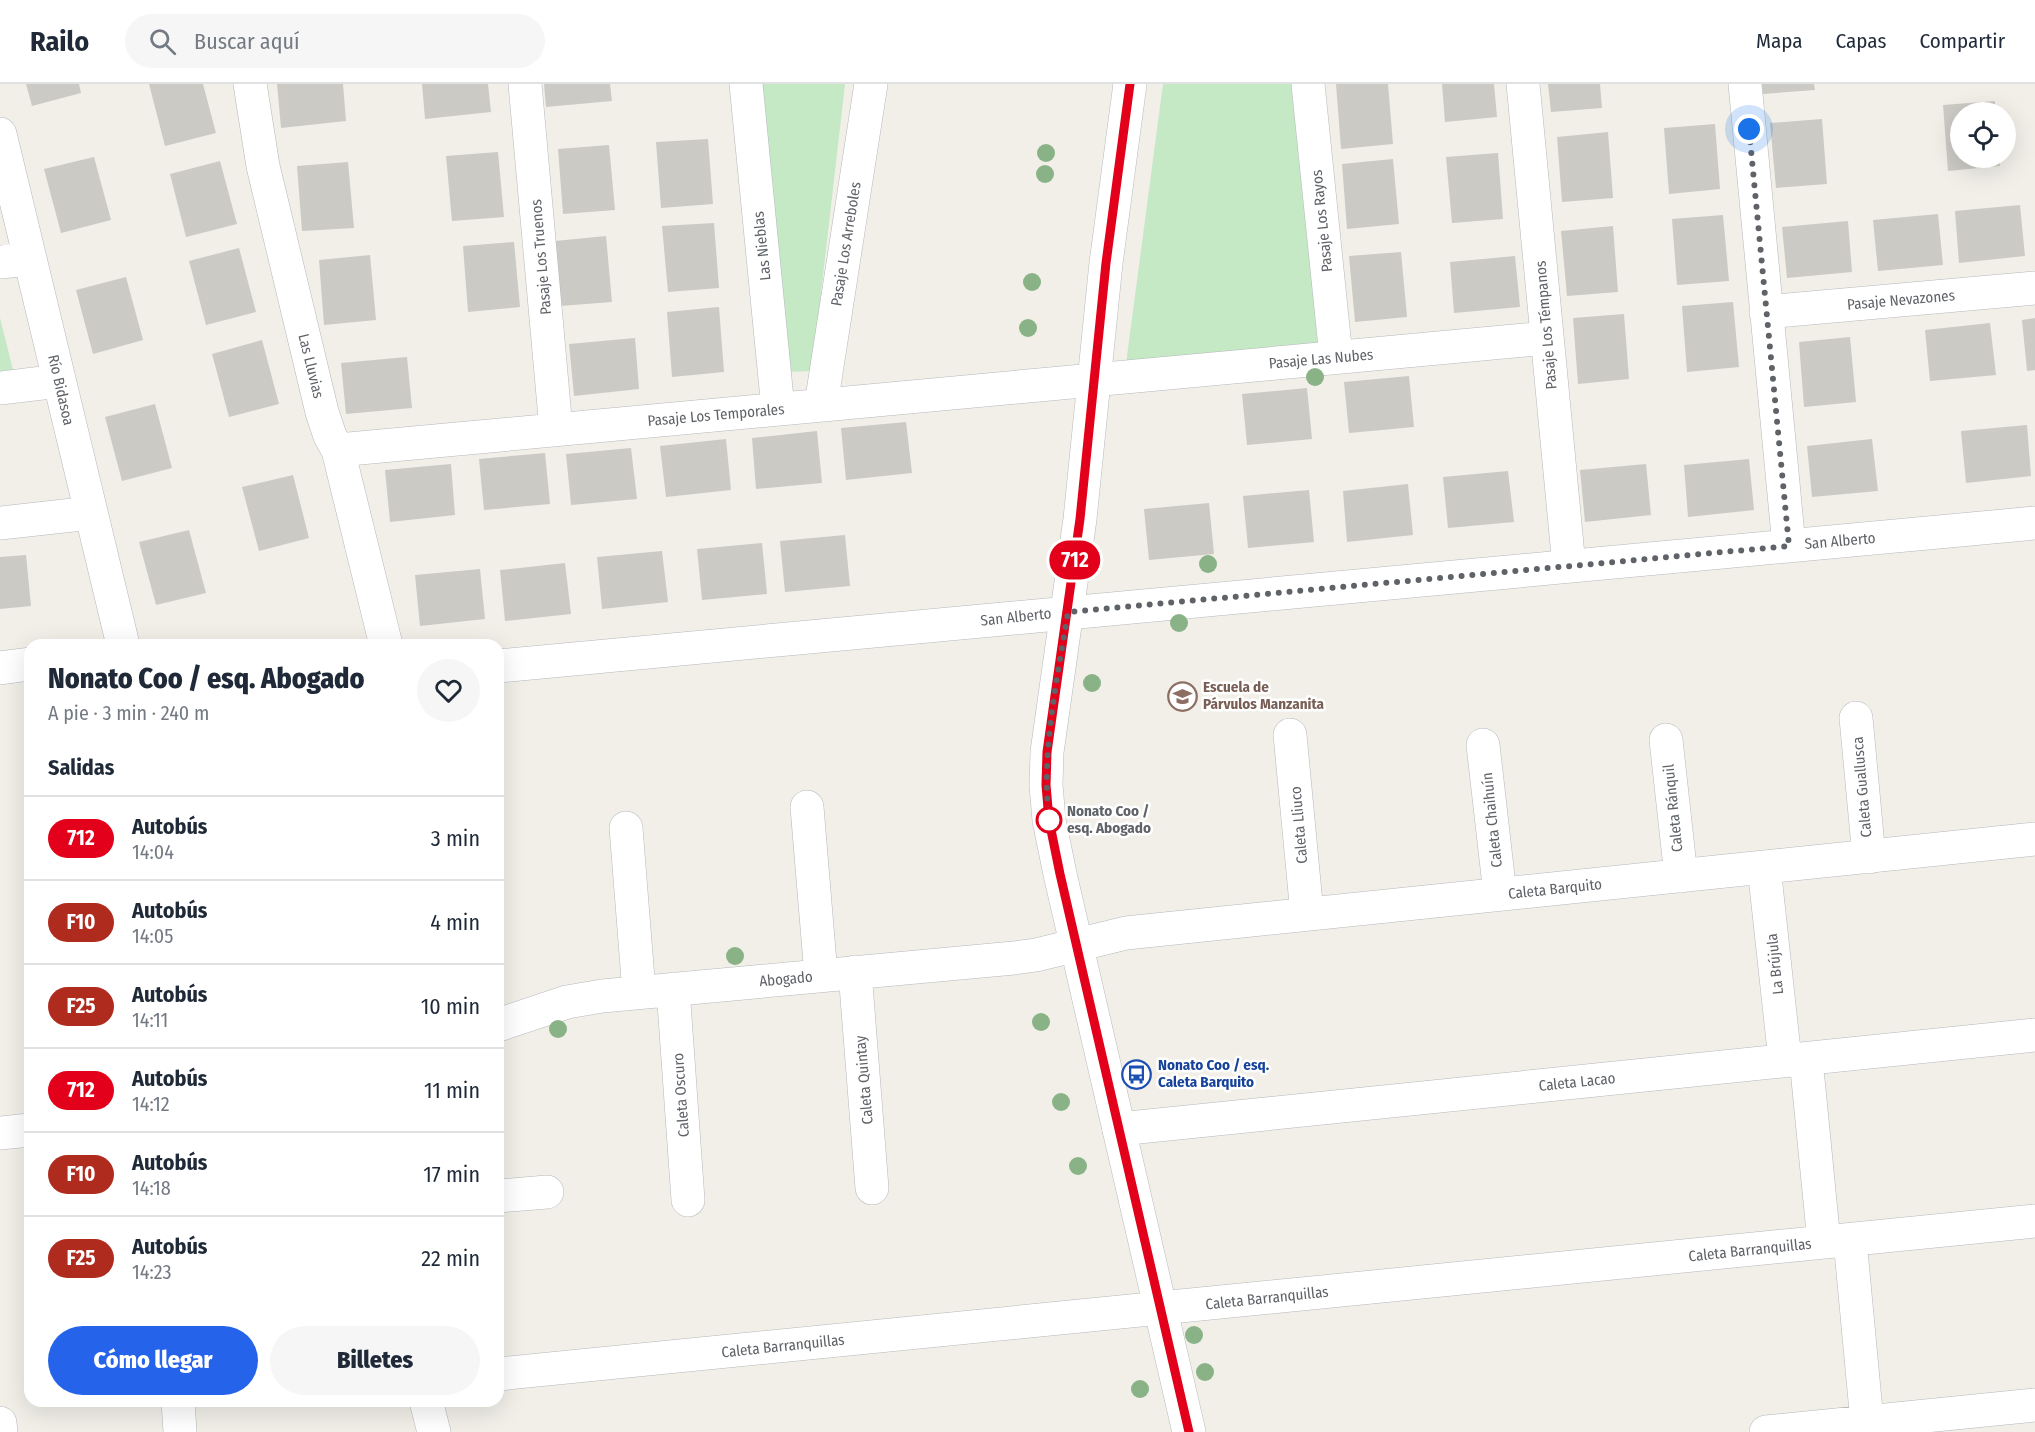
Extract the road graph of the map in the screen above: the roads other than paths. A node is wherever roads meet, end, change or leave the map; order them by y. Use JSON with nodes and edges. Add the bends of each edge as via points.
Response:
{"nodes":[{"id":1,"x":250,"y":84,"type":"edge"},
{"id":2,"x":525,"y":84,"type":"edge"},
{"id":3,"x":746,"y":84,"type":"edge"},
{"id":4,"x":871,"y":84,"type":"edge"},
{"id":5,"x":1130,"y":84,"type":"edge"},
{"id":6,"x":1308,"y":84,"type":"edge"},
{"id":7,"x":1523,"y":84,"type":"edge"},
{"id":8,"x":1745,"y":84,"type":"edge"},
{"id":9,"x":0,"y":134,"type":"edge"},
{"id":10,"x":15,"y":261,"type":"edge"},
{"id":11,"x":2035,"y":288,"type":"edge"},
{"id":12,"x":1766,"y":312,"type":"junction"},
{"id":13,"x":1547,"y":338,"type":"junction"},
{"id":14,"x":1336,"y":357,"type":"junction"},
{"id":15,"x":1095,"y":379,"type":"junction"},
{"id":16,"x":59,"y":381,"type":"junction"},
{"id":17,"x":0,"y":388,"type":"edge"},
{"id":18,"x":821,"y":405,"type":"junction"},
{"id":19,"x":778,"y":409,"type":"junction"},
{"id":20,"x":556,"y":429,"type":"junction"},
{"id":21,"x":338,"y":450,"type":"junction"},
{"id":22,"x":91,"y":513,"type":"junction"},
{"id":23,"x":0,"y":523,"type":"edge"},
{"id":24,"x":2035,"y":523,"type":"edge"},
{"id":25,"x":1789,"y":546,"type":"junction"},
{"id":26,"x":1569,"y":566,"type":"junction"},
{"id":27,"x":1068,"y":612,"type":"junction"},
{"id":28,"x":122,"y":639,"type":"edge"},
{"id":29,"x":385,"y":639,"type":"edge"},
{"id":30,"x":24,"y":665,"type":"edge"},
{"id":31,"x":504,"y":665,"type":"edge"},
{"id":32,"x":0,"y":668,"type":"edge"},
{"id":33,"x":1856,"y":718,"type":"dead end"},
{"id":34,"x":1290,"y":735,"type":"dead end"},
{"id":35,"x":1666,"y":740,"type":"dead end"},
{"id":36,"x":1483,"y":745,"type":"dead end"},
{"id":37,"x":807,"y":807,"type":"dead end"},
{"id":38,"x":626,"y":828,"type":"dead end"},
{"id":39,"x":2035,"y":839,"type":"edge"},
{"id":40,"x":1869,"y":857,"type":"junction"},
{"id":41,"x":1764,"y":867,"type":"junction"},
{"id":42,"x":1681,"y":876,"type":"junction"},
{"id":43,"x":1500,"y":894,"type":"junction"},
{"id":44,"x":1308,"y":914,"type":"junction"},
{"id":45,"x":1076,"y":946,"type":"junction"},
{"id":46,"x":855,"y":972,"type":"junction"},
{"id":47,"x":821,"y":975,"type":"junction"},
{"id":48,"x":674,"y":989,"type":"junction"},
{"id":49,"x":639,"y":992,"type":"junction"},
{"id":50,"x":504,"y":1023,"type":"edge"},
{"id":51,"x":2035,"y":1035,"type":"edge"},
{"id":52,"x":1796,"y":1060,"type":"junction"},
{"id":53,"x":1119,"y":1129,"type":"junction"},
{"id":54,"x":24,"y":1131,"type":"edge"},
{"id":55,"x":0,"y":1133,"type":"edge"},
{"id":56,"x":872,"y":1188,"type":"dead end"},
{"id":57,"x":546,"y":1192,"type":"dead end"},
{"id":58,"x":504,"y":1196,"type":"edge"},
{"id":59,"x":688,"y":1200,"type":"dead end"},
{"id":60,"x":2035,"y":1221,"type":"edge"},
{"id":61,"x":1837,"y":1241,"type":"junction"},
{"id":62,"x":1161,"y":1308,"type":"junction"},
{"id":63,"x":504,"y":1373,"type":"edge"},
{"id":64,"x":2035,"y":1405,"type":"edge"},
{"id":65,"x":178,"y":1407,"type":"edge"},
{"id":66,"x":428,"y":1407,"type":"edge"},
{"id":67,"x":0,"y":1423,"type":"edge"},
{"id":68,"x":1883,"y":1425,"type":"edge"},
{"id":69,"x":1,"y":1432,"type":"edge"},
{"id":70,"x":180,"y":1432,"type":"edge"},
{"id":71,"x":434,"y":1432,"type":"edge"},
{"id":72,"x":1189,"y":1432,"type":"edge"},
{"id":73,"x":1766,"y":1432,"type":"edge"}],
"edges":[{"from":1,"to":21,"type":"street","name":"Las Lluvias","via":[[263,166],[295,301],[322,412]]},
{"from":2,"to":20,"type":"street","name":"Pasaje Los Truenos"},
{"from":3,"to":19,"type":"street","name":"Las Nieblas"},
{"from":4,"to":18,"type":"street","name":"Pasaje Los Arreboles"},
{"from":5,"to":15,"type":"street"},
{"from":6,"to":14,"type":"street","name":"Pasaje Los Rayos"},
{"from":7,"to":13,"type":"street","name":"Pasaje Los Témpanos"},
{"from":8,"to":12,"type":"street"},
{"from":9,"to":10,"type":"street","name":"Río Bidasoa"},
{"from":10,"to":16,"type":"street","name":"Río Bidasoa"},
{"from":11,"to":12,"type":"street","name":"Pasaje Nevazones"},
{"from":12,"to":25,"type":"street"},
{"from":13,"to":14,"type":"street","name":"Pasaje Las Nubes"},
{"from":13,"to":26,"type":"street","name":"Pasaje Los Témpanos"},
{"from":14,"to":15,"type":"street","name":"Pasaje Las Nubes"},
{"from":15,"to":18,"type":"street","name":"Pasaje Los Temporales"},
{"from":15,"to":27,"type":"street"},
{"from":16,"to":17,"type":"street"},
{"from":16,"to":22,"type":"street","name":"Río Bidasoa"},
{"from":18,"to":19,"type":"street","name":"Pasaje Los Temporales"},
{"from":19,"to":20,"type":"street","name":"Pasaje Los Temporales"},
{"from":20,"to":21,"type":"street","name":"Pasaje Los Temporales"},
{"from":21,"to":29,"type":"street","name":"Las Lluvias"},
{"from":22,"to":23,"type":"street"},
{"from":22,"to":28,"type":"street","name":"Río Bidasoa"},
{"from":24,"to":25,"type":"street","name":"San Alberto"},
{"from":25,"to":26,"type":"street","name":"San Alberto"},
{"from":26,"to":27,"type":"street","name":"San Alberto"},
{"from":27,"to":31,"type":"street","name":"San Alberto"},
{"from":27,"to":45,"type":"street","via":[[1050,720],[1046,785],[1049,820]]},
{"from":30,"to":32,"type":"street"},
{"from":33,"to":40,"type":"street","name":"Caleta Guallusca"},
{"from":34,"to":44,"type":"street","name":"Caleta Lliuco"},
{"from":35,"to":42,"type":"street","name":"Caleta Ránquil"},
{"from":36,"to":43,"type":"street","name":"Caleta Chaihuín"},
{"from":37,"to":47,"type":"street"},
{"from":38,"to":49,"type":"street"},
{"from":39,"to":40,"type":"street","name":"Caleta Barquito"},
{"from":40,"to":41,"type":"street","name":"Caleta Barquito"},
{"from":41,"to":42,"type":"street","name":"Caleta Barquito"},
{"from":41,"to":52,"type":"street","name":"La Brújula"},
{"from":42,"to":43,"type":"street","name":"Caleta Barquito"},
{"from":43,"to":44,"type":"street","name":"Caleta Barquito"},
{"from":44,"to":45,"type":"street","name":"Caleta Barquito","via":[[1125,933]]},
{"from":45,"to":46,"type":"street","name":"Abogado","via":[[1036,955]]},
{"from":45,"to":53,"type":"street"},
{"from":46,"to":47,"type":"street","name":"Abogado"},
{"from":46,"to":56,"type":"street","name":"Caleta Quintay"},
{"from":47,"to":48,"type":"street","name":"Abogado"},
{"from":48,"to":49,"type":"street","name":"Abogado"},
{"from":48,"to":59,"type":"street","name":"Caleta Oscuro"},
{"from":49,"to":50,"type":"street","name":"Abogado","via":[[567,1002]]},
{"from":51,"to":52,"type":"street","name":"Caleta Lacao"},
{"from":52,"to":53,"type":"street","name":"Caleta Lacao"},
{"from":52,"to":61,"type":"street","name":"La Brújula"},
{"from":53,"to":62,"type":"street"},
{"from":54,"to":55,"type":"street"},
{"from":57,"to":58,"type":"street"},
{"from":60,"to":61,"type":"street","name":"Caleta Barranquillas"},
{"from":61,"to":62,"type":"street","name":"Caleta Barranquillas"},
{"from":61,"to":68,"type":"street","name":"La Brújula"},
{"from":62,"to":63,"type":"street","name":"Caleta Barranquillas"},
{"from":62,"to":72,"type":"street"},
{"from":64,"to":68,"type":"street"},
{"from":65,"to":70,"type":"street"},
{"from":66,"to":71,"type":"street"},
{"from":67,"to":69,"type":"street"},
{"from":68,"to":73,"type":"street"}]}
